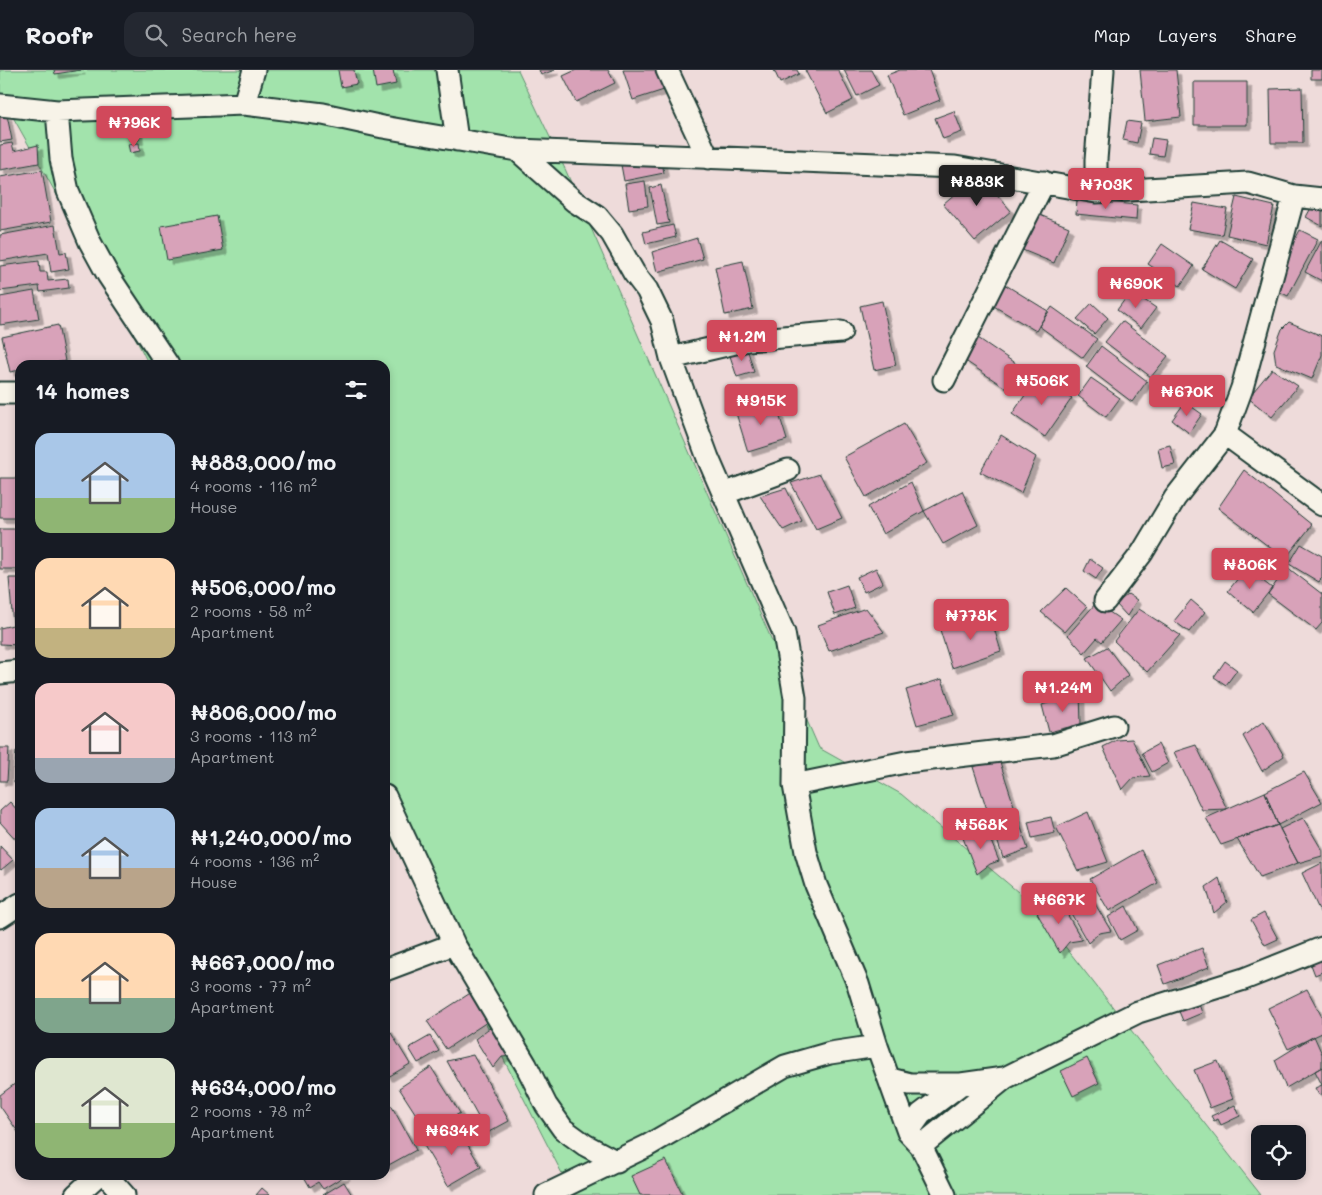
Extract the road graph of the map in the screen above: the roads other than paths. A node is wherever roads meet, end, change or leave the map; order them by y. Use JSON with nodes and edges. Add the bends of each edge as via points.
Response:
{"nodes":[{"id":1,"x":254,"y":70,"type":"edge"},
{"id":2,"x":446,"y":70,"type":"edge"},
{"id":3,"x":667,"y":70,"type":"edge"},
{"id":4,"x":1103,"y":70,"type":"edge"},
{"id":5,"x":244,"y":104,"type":"junction"},
{"id":6,"x":0,"y":105,"type":"edge"},
{"id":7,"x":57,"y":111,"type":"junction"},
{"id":8,"x":457,"y":140,"type":"junction"},
{"id":9,"x":517,"y":150,"type":"junction"},
{"id":10,"x":708,"y":158,"type":"junction"},
{"id":11,"x":1044,"y":182,"type":"junction"},
{"id":12,"x":1096,"y":192,"type":"junction"},
{"id":13,"x":1294,"y":196,"type":"junction"},
{"id":14,"x":1322,"y":198,"type":"edge"},
{"id":15,"x":841,"y":332,"type":"dead end"},
{"id":16,"x":672,"y":358,"type":"junction"},
{"id":17,"x":165,"y":360,"type":"edge"},
{"id":18,"x":944,"y":380,"type":"dead end"},
{"id":19,"x":0,"y":393,"type":"edge"},
{"id":20,"x":15,"y":394,"type":"edge"},
{"id":21,"x":1225,"y":434,"type":"junction"},
{"id":22,"x":788,"y":470,"type":"dead end"},
{"id":23,"x":723,"y":494,"type":"junction"},
{"id":24,"x":1322,"y":504,"type":"edge"},
{"id":25,"x":1106,"y":600,"type":"dead end"},
{"id":26,"x":15,"y":672,"type":"edge"},
{"id":27,"x":0,"y":673,"type":"edge"},
{"id":28,"x":1114,"y":726,"type":"dead end"},
{"id":29,"x":794,"y":785,"type":"junction"},
{"id":30,"x":390,"y":807,"type":"edge"},
{"id":31,"x":15,"y":907,"type":"edge"},
{"id":32,"x":0,"y":917,"type":"edge"},
{"id":33,"x":454,"y":944,"type":"junction"},
{"id":34,"x":1322,"y":948,"type":"edge"},
{"id":35,"x":390,"y":968,"type":"edge"},
{"id":36,"x":877,"y":1046,"type":"junction"},
{"id":37,"x":1004,"y":1078,"type":"junction"},
{"id":38,"x":890,"y":1079,"type":"junction"},
{"id":39,"x":961,"y":1084,"type":"junction"},
{"id":40,"x":915,"y":1139,"type":"junction"},
{"id":41,"x":617,"y":1162,"type":"junction"},
{"id":42,"x":92,"y":1180,"type":"edge"},
{"id":43,"x":110,"y":1180,"type":"edge"},
{"id":44,"x":76,"y":1195,"type":"edge"},
{"id":45,"x":124,"y":1195,"type":"edge"},
{"id":46,"x":546,"y":1195,"type":"edge"},
{"id":47,"x":945,"y":1195,"type":"edge"}],
"edges":[{"from":1,"to":5,"type":"street"},
{"from":2,"to":8,"type":"street"},
{"from":3,"to":10,"type":"street"},
{"from":4,"to":12,"type":"street"},
{"from":5,"to":7,"type":"street"},
{"from":5,"to":8,"type":"street","via":[[323,114]]},
{"from":6,"to":7,"type":"street"},
{"from":7,"to":17,"type":"street","via":[[61,159],[68,190],[90,242]]},
{"from":8,"to":9,"type":"street"},
{"from":9,"to":10,"type":"street"},
{"from":9,"to":16,"type":"street","via":[[574,201],[597,216],[612,234],[647,290],[662,321]]},
{"from":10,"to":11,"type":"street","via":[[956,167]]},
{"from":11,"to":12,"type":"street"},
{"from":11,"to":18,"type":"street"},
{"from":12,"to":13,"type":"street","via":[[1248,183]]},
{"from":13,"to":14,"type":"street"},
{"from":13,"to":21,"type":"street","via":[[1242,388]]},
{"from":15,"to":16,"type":"street","via":[[748,340]]},
{"from":16,"to":23,"type":"street"},
{"from":19,"to":20,"type":"street"},
{"from":21,"to":24,"type":"street"},
{"from":21,"to":25,"type":"street","via":[[1175,498],[1142,553]]},
{"from":22,"to":23,"type":"street"},
{"from":23,"to":29,"type":"street","via":[[784,633],[795,698]]},
{"from":26,"to":27,"type":"street"},
{"from":28,"to":29,"type":"street","via":[[1053,745],[906,762]]},
{"from":29,"to":36,"type":"street","via":[[806,852],[816,885],[858,984]]},
{"from":30,"to":33,"type":"street"},
{"from":31,"to":32,"type":"street"},
{"from":33,"to":35,"type":"street"},
{"from":33,"to":41,"type":"street","via":[[551,1113],[563,1128]]},
{"from":34,"to":37,"type":"street","via":[[1244,979],[1138,1012]]},
{"from":36,"to":38,"type":"street"},
{"from":36,"to":41,"type":"street","via":[[830,1053],[785,1066]]},
{"from":37,"to":39,"type":"street"},
{"from":37,"to":40,"type":"street"},
{"from":38,"to":39,"type":"street","via":[[910,1084]]},
{"from":38,"to":40,"type":"street"},
{"from":39,"to":40,"type":"street","via":[[922,1114]]},
{"from":40,"to":47,"type":"street"},
{"from":41,"to":46,"type":"street"},
{"from":42,"to":44,"type":"street"},
{"from":43,"to":45,"type":"street"}]}
